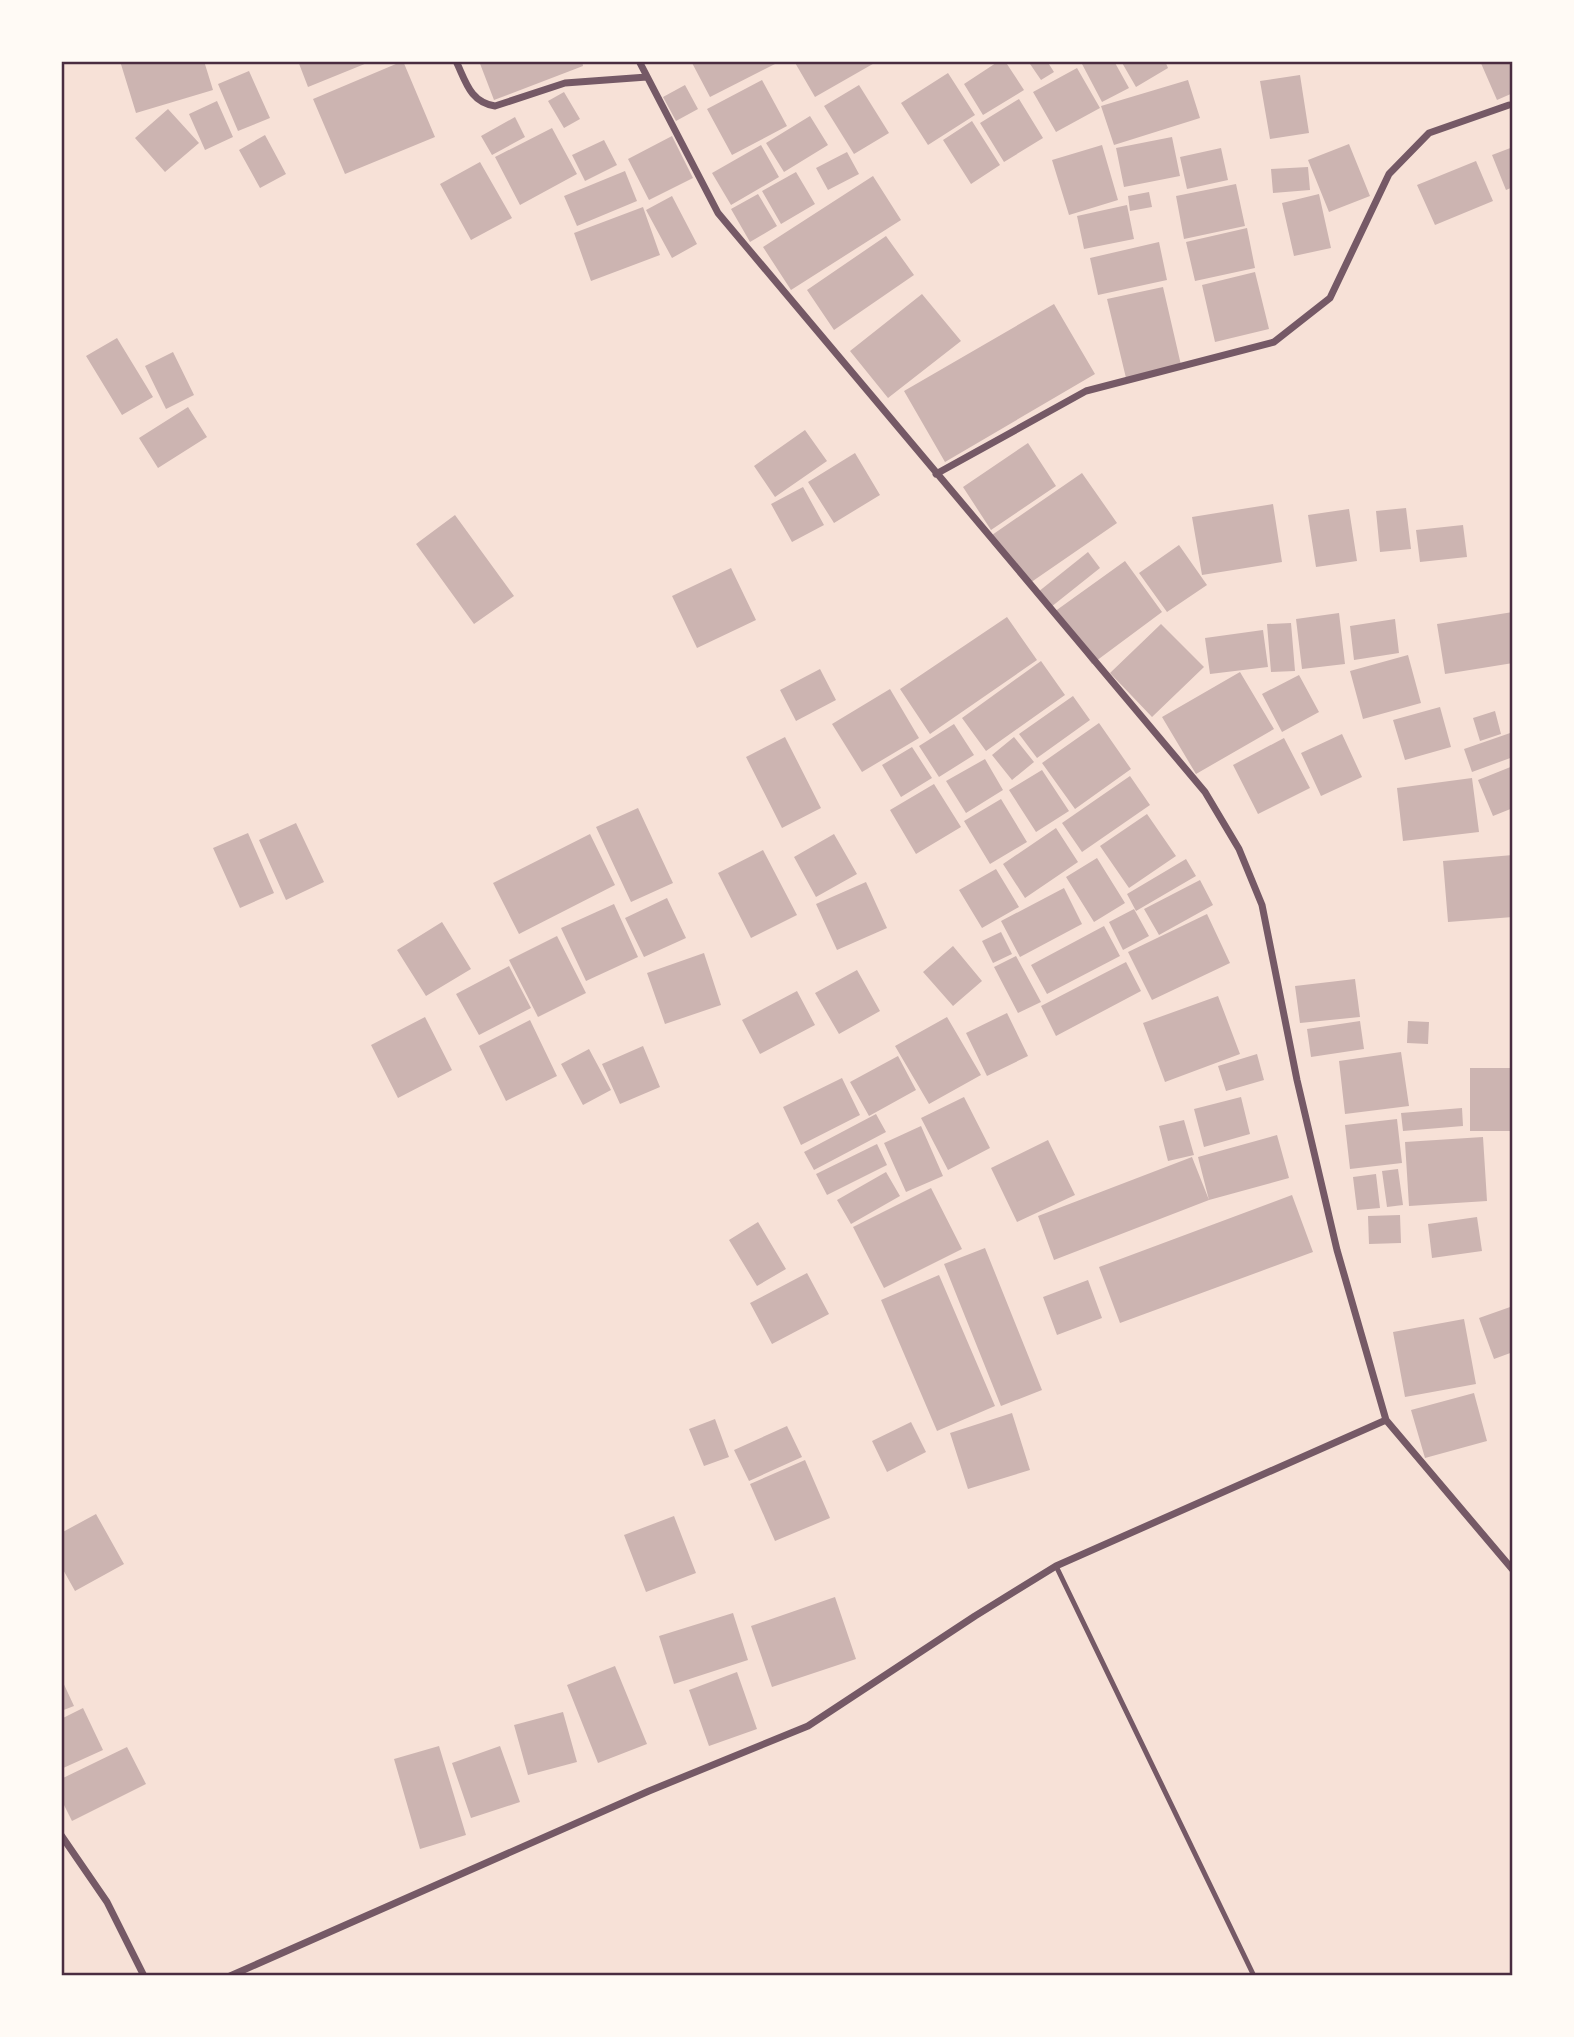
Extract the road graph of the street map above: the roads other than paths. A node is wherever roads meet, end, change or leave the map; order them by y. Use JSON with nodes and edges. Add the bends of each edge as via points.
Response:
{"nodes":[{"id":1,"x":456,"y":61,"type":"edge"},
{"id":2,"x":639,"y":61,"type":"edge"},
{"id":3,"x":647,"y":77,"type":"junction"},
{"id":4,"x":1509,"y":106,"type":"dead end"},
{"id":5,"x":936,"y":474,"type":"junction"},
{"id":6,"x":1386,"y":1420,"type":"junction"},
{"id":7,"x":1056,"y":1566,"type":"junction"},
{"id":8,"x":1513,"y":1570,"type":"edge"},
{"id":9,"x":61,"y":1835,"type":"edge"},
{"id":10,"x":144,"y":1976,"type":"edge"},
{"id":11,"x":230,"y":1976,"type":"edge"},
{"id":12,"x":1254,"y":1976,"type":"edge"}],
"edges":[{"from":1,"to":3,"type":"street","via":[[475,99],[495,106],[565,83]]},
{"from":2,"to":3,"type":"street"},
{"from":3,"to":5,"type":"street","via":[[718,214]]},
{"from":4,"to":5,"type":"street","via":[[1429,133],[1389,174],[1330,298],[1274,342],[1086,391]]},
{"from":5,"to":6,"type":"street","via":[[1205,792],[1239,849],[1262,905],[1334,1237]]},
{"from":6,"to":7,"type":"street"},
{"from":6,"to":8,"type":"street"},
{"from":7,"to":11,"type":"street","via":[[808,1726]]},
{"from":7,"to":12,"type":"lane"},
{"from":9,"to":10,"type":"street","via":[[107,1902]]}]}
